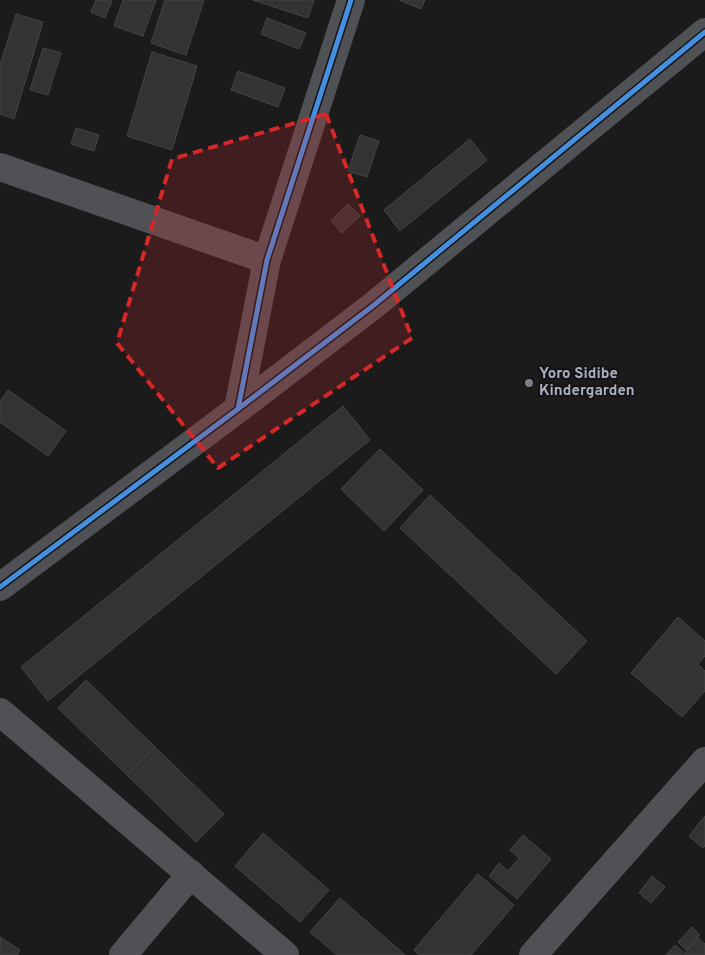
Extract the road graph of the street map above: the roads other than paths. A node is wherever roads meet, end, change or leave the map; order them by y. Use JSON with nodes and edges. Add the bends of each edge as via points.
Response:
{"nodes":[{"id":1,"x":351,"y":0,"type":"edge"},
{"id":2,"x":705,"y":32,"type":"edge"},
{"id":3,"x":0,"y":166,"type":"edge"},
{"id":4,"x":267,"y":260,"type":"junction"},
{"id":5,"x":238,"y":409,"type":"junction"},
{"id":6,"x":0,"y":587,"type":"edge"},
{"id":7,"x":0,"y":712,"type":"edge"},
{"id":8,"x":705,"y":761,"type":"edge"},
{"id":9,"x":192,"y":874,"type":"junction"},
{"id":10,"x":123,"y":955,"type":"edge"},
{"id":11,"x":285,"y":955,"type":"edge"},
{"id":12,"x":533,"y":955,"type":"edge"}],
"edges":[{"from":1,"to":4,"type":"street"},
{"from":2,"to":5,"type":"street","via":[[381,298]]},
{"from":3,"to":4,"type":"street"},
{"from":4,"to":5,"type":"street"},
{"from":5,"to":6,"type":"street"},
{"from":7,"to":9,"type":"street"},
{"from":8,"to":12,"type":"street"},
{"from":9,"to":10,"type":"street"},
{"from":9,"to":11,"type":"street"}]}
